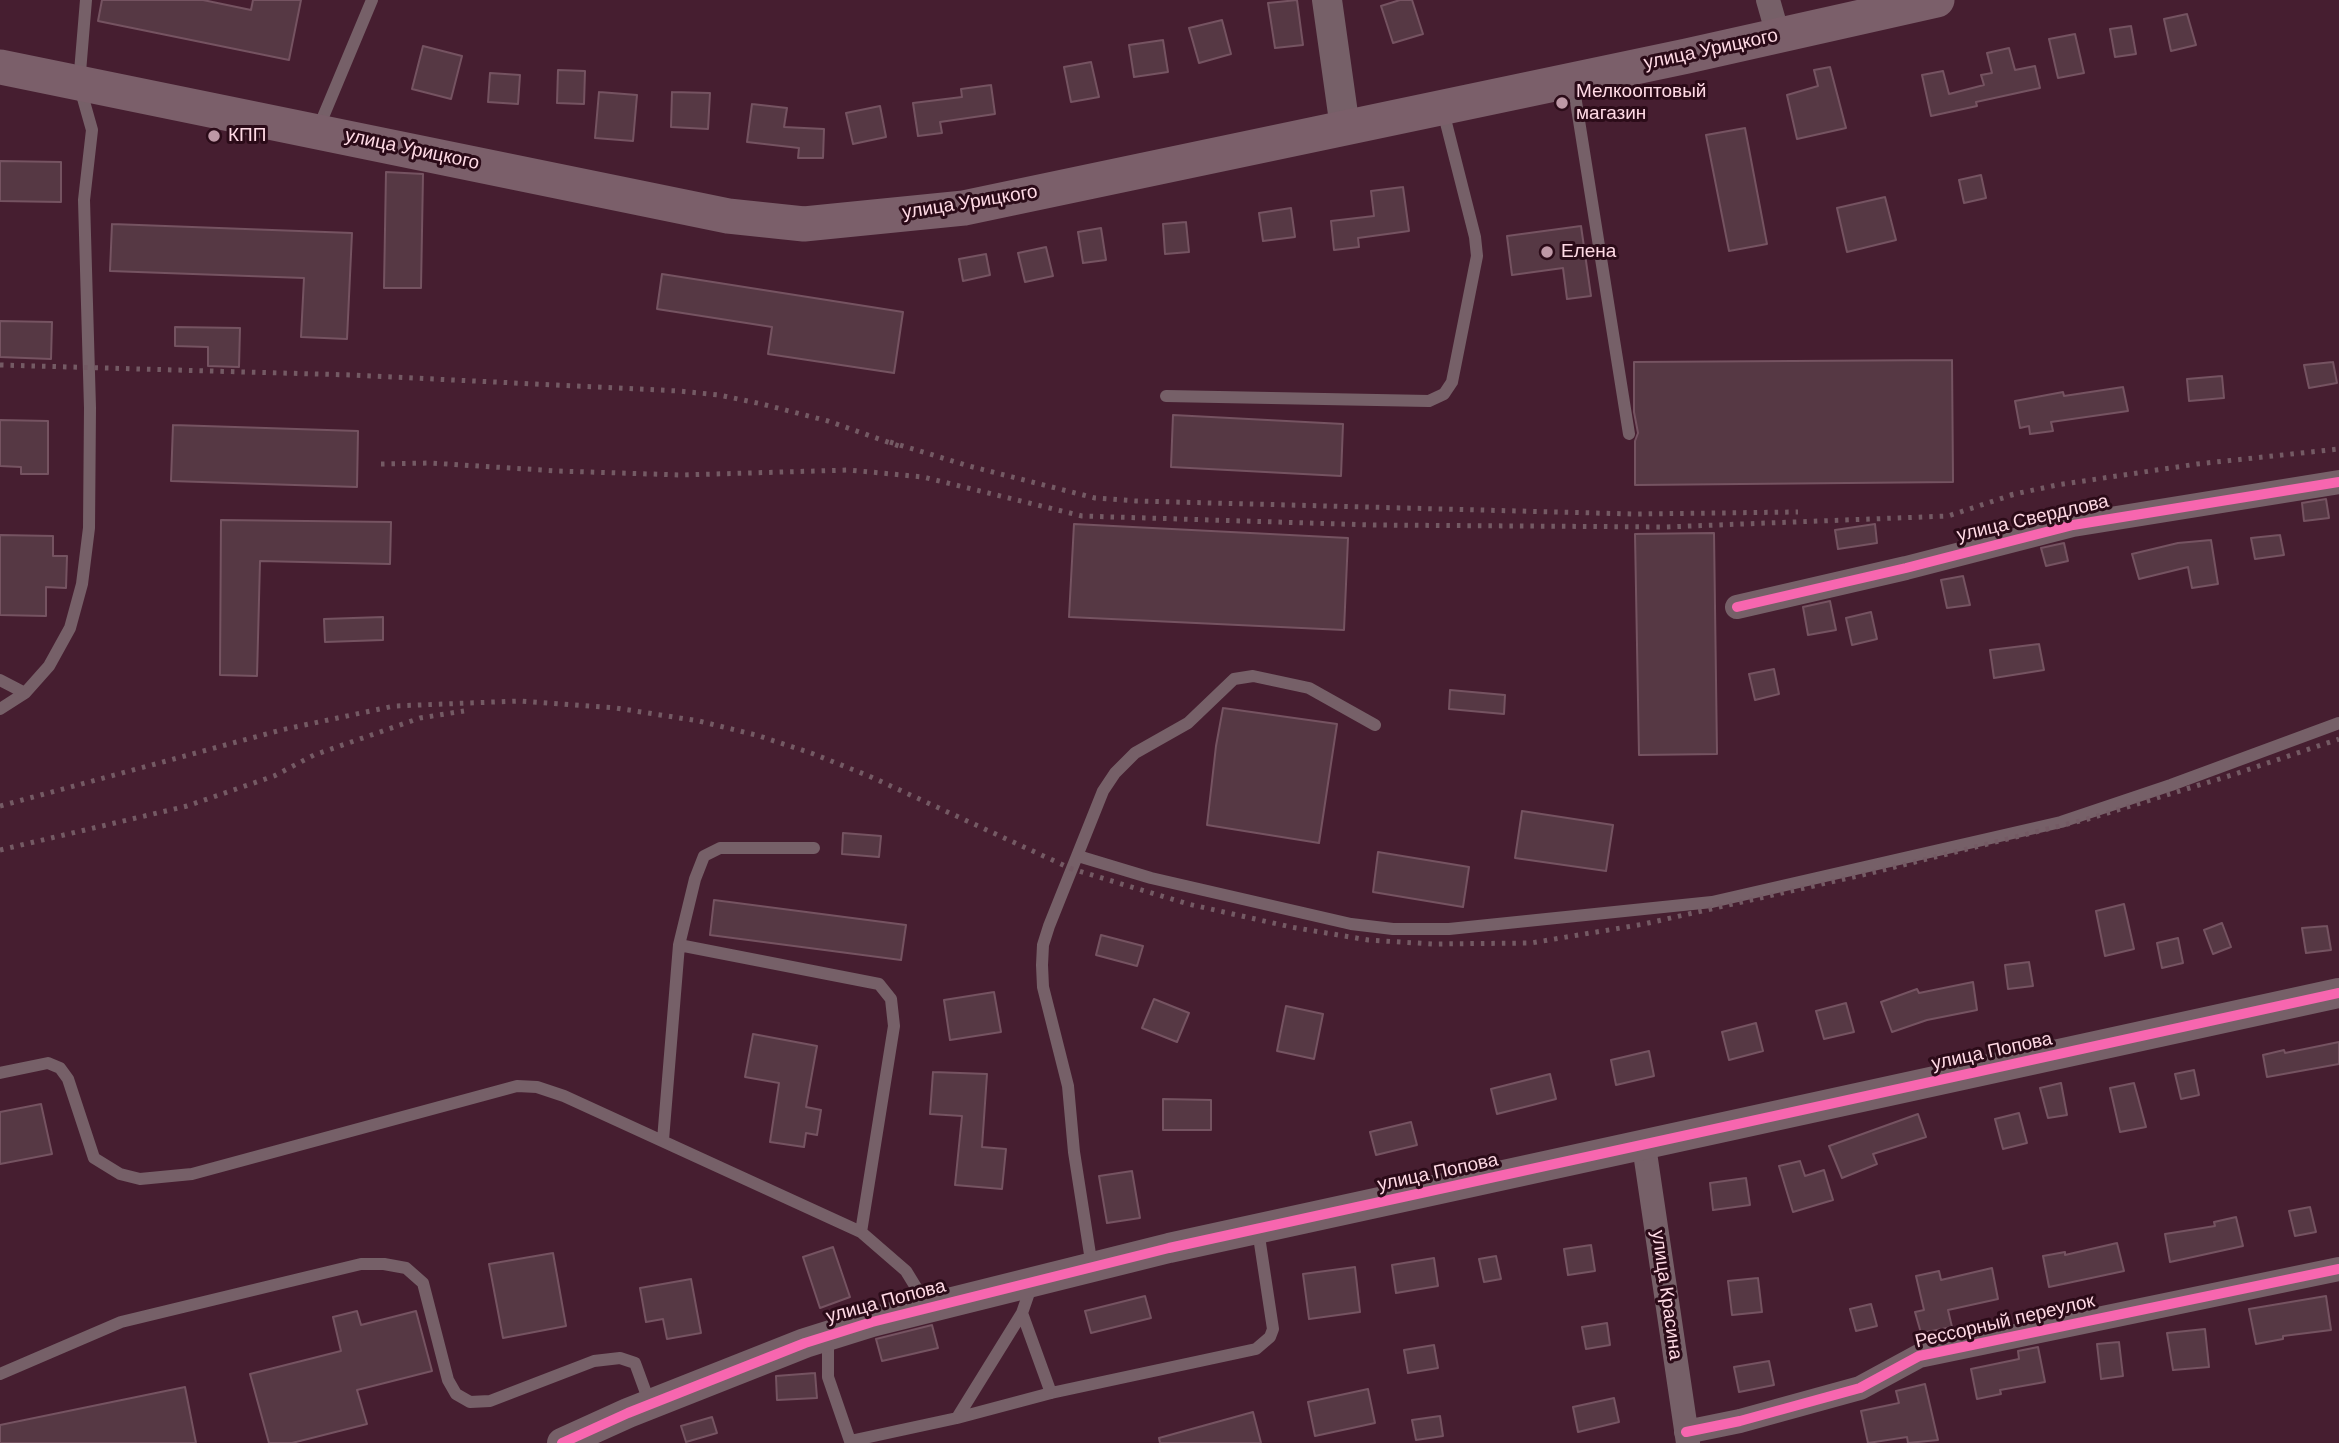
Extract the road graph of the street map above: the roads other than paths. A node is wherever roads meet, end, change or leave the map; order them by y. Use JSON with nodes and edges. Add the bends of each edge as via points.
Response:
{"nodes":[{"id":1,"x":86,"y":0,"type":"edge"},
{"id":2,"x":1327,"y":0,"type":"edge"},
{"id":3,"x":1768,"y":0,"type":"edge"},
{"id":4,"x":1937,"y":0,"type":"edge"},
{"id":5,"x":370,"y":2,"type":"edge"},
{"id":6,"x":1778,"y":35,"type":"junction"},
{"id":7,"x":0,"y":67,"type":"edge"},
{"id":8,"x":1572,"y":79,"type":"junction"},
{"id":9,"x":79,"y":83,"type":"junction"},
{"id":10,"x":1443,"y":107,"type":"junction"},
{"id":11,"x":1345,"y":128,"type":"junction"},
{"id":12,"x":318,"y":131,"type":"junction"},
{"id":13,"x":1166,"y":396,"type":"dead end"},
{"id":14,"x":1629,"y":434,"type":"dead end"},
{"id":15,"x":2339,"y":482,"type":"edge"},
{"id":16,"x":1737,"y":607,"type":"dead end"},
{"id":17,"x":0,"y":680,"type":"edge"},
{"id":18,"x":25,"y":693,"type":"junction"},
{"id":19,"x":0,"y":709,"type":"edge"},
{"id":20,"x":2339,"y":723,"type":"edge"},
{"id":21,"x":1375,"y":725,"type":"dead end"},
{"id":22,"x":814,"y":848,"type":"dead end"},
{"id":23,"x":1078,"y":856,"type":"junction"},
{"id":24,"x":680,"y":946,"type":"junction"},
{"id":25,"x":2339,"y":993,"type":"edge"},
{"id":26,"x":0,"y":1073,"type":"edge"},
{"id":27,"x":663,"y":1140,"type":"junction"},
{"id":28,"x":1644,"y":1146,"type":"junction"},
{"id":29,"x":1258,"y":1229,"type":"junction"},
{"id":30,"x":861,"y":1232,"type":"junction"},
{"id":31,"x":1092,"y":1267,"type":"junction"},
{"id":32,"x":2339,"y":1269,"type":"edge"},
{"id":33,"x":1033,"y":1282,"type":"junction"},
{"id":34,"x":928,"y":1308,"type":"junction"},
{"id":35,"x":1022,"y":1312,"type":"junction"},
{"id":36,"x":828,"y":1335,"type":"junction"},
{"id":37,"x":0,"y":1374,"type":"edge"},
{"id":38,"x":1051,"y":1393,"type":"junction"},
{"id":39,"x":651,"y":1404,"type":"junction"},
{"id":40,"x":957,"y":1418,"type":"junction"},
{"id":41,"x":1687,"y":1437,"type":"edge"},
{"id":42,"x":850,"y":1442,"type":"edge"},
{"id":43,"x":562,"y":1443,"type":"edge"}],
"edges":[{"from":1,"to":9,"type":"lane"},
{"from":2,"to":11,"type":"street"},
{"from":3,"to":6,"type":"street"},
{"from":4,"to":6,"type":"main road","name":"улица Урицкого"},
{"from":5,"to":12,"type":"lane"},
{"from":6,"to":8,"type":"main road","name":"улица Урицкого"},
{"from":7,"to":9,"type":"main road","name":"улица Урицкого"},
{"from":8,"to":10,"type":"main road","name":"улица Урицкого"},
{"from":8,"to":14,"type":"lane"},
{"from":9,"to":12,"type":"main road","name":"улица Урицкого"},
{"from":9,"to":18,"type":"lane","via":[[92,130],[84,200],[89,528],[82,584],[70,628],[49,666]]},
{"from":10,"to":11,"type":"main road","name":"улица Урицкого"},
{"from":10,"to":13,"type":"lane","via":[[1477,256],[1452,382],[1444,394],[1429,401]]},
{"from":11,"to":12,"type":"main road","name":"улица Урицкого","via":[[964,208],[804,224],[728,216]]},
{"from":15,"to":16,"type":"street","name":"улица Свердлова","via":[[2073,526]]},
{"from":17,"to":18,"type":"lane"},
{"from":18,"to":19,"type":"lane"},
{"from":20,"to":23,"type":"lane","via":[[2061,822],[1829,877],[1685,905],[1449,929],[1393,929],[1351,924],[1165,881]]},
{"from":21,"to":23,"type":"lane","via":[[1309,688],[1253,676],[1234,679],[1188,723],[1135,753],[1115,774],[1103,791]]},
{"from":22,"to":24,"type":"lane","via":[[720,848],[704,856]]},
{"from":23,"to":31,"type":"lane","via":[[1043,945],[1043,987],[1068,1086]]},
{"from":24,"to":27,"type":"lane"},
{"from":24,"to":30,"type":"lane","via":[[879,984],[891,999],[894,1026]]},
{"from":25,"to":28,"type":"street","name":"улица Попова"},
{"from":26,"to":27,"type":"lane","via":[[48,1063],[60,1068],[68,1079],[94,1158],[120,1174],[140,1179],[192,1174],[517,1086],[564,1096]]},
{"from":27,"to":30,"type":"lane"},
{"from":28,"to":29,"type":"street","name":"улица Попова"},
{"from":28,"to":41,"type":"street","name":"улица Красина"},
{"from":29,"to":31,"type":"street","name":"улица Попова"},
{"from":29,"to":38,"type":"lane","via":[[1273,1329],[1256,1349]]},
{"from":30,"to":34,"type":"lane","via":[[906,1271]]},
{"from":31,"to":33,"type":"street","name":"улица Попова"},
{"from":32,"to":41,"type":"street","name":"Рессорный переулок","via":[[1919,1356],[1860,1388]]},
{"from":33,"to":34,"type":"street","name":"улица Попова"},
{"from":33,"to":35,"type":"lane"},
{"from":34,"to":36,"type":"street","name":"улица Попова"},
{"from":35,"to":38,"type":"lane"},
{"from":35,"to":40,"type":"lane"},
{"from":36,"to":39,"type":"street","name":"улица Попова"},
{"from":36,"to":42,"type":"lane","via":[[828,1377]]},
{"from":37,"to":39,"type":"lane","via":[[121,1322],[362,1264],[384,1264],[406,1268],[422,1283],[448,1380],[456,1394],[470,1402],[490,1401],[594,1362],[620,1358],[635,1363]]},
{"from":38,"to":40,"type":"lane"},
{"from":39,"to":43,"type":"street","name":"улица Попова"},
{"from":40,"to":42,"type":"lane"}]}
